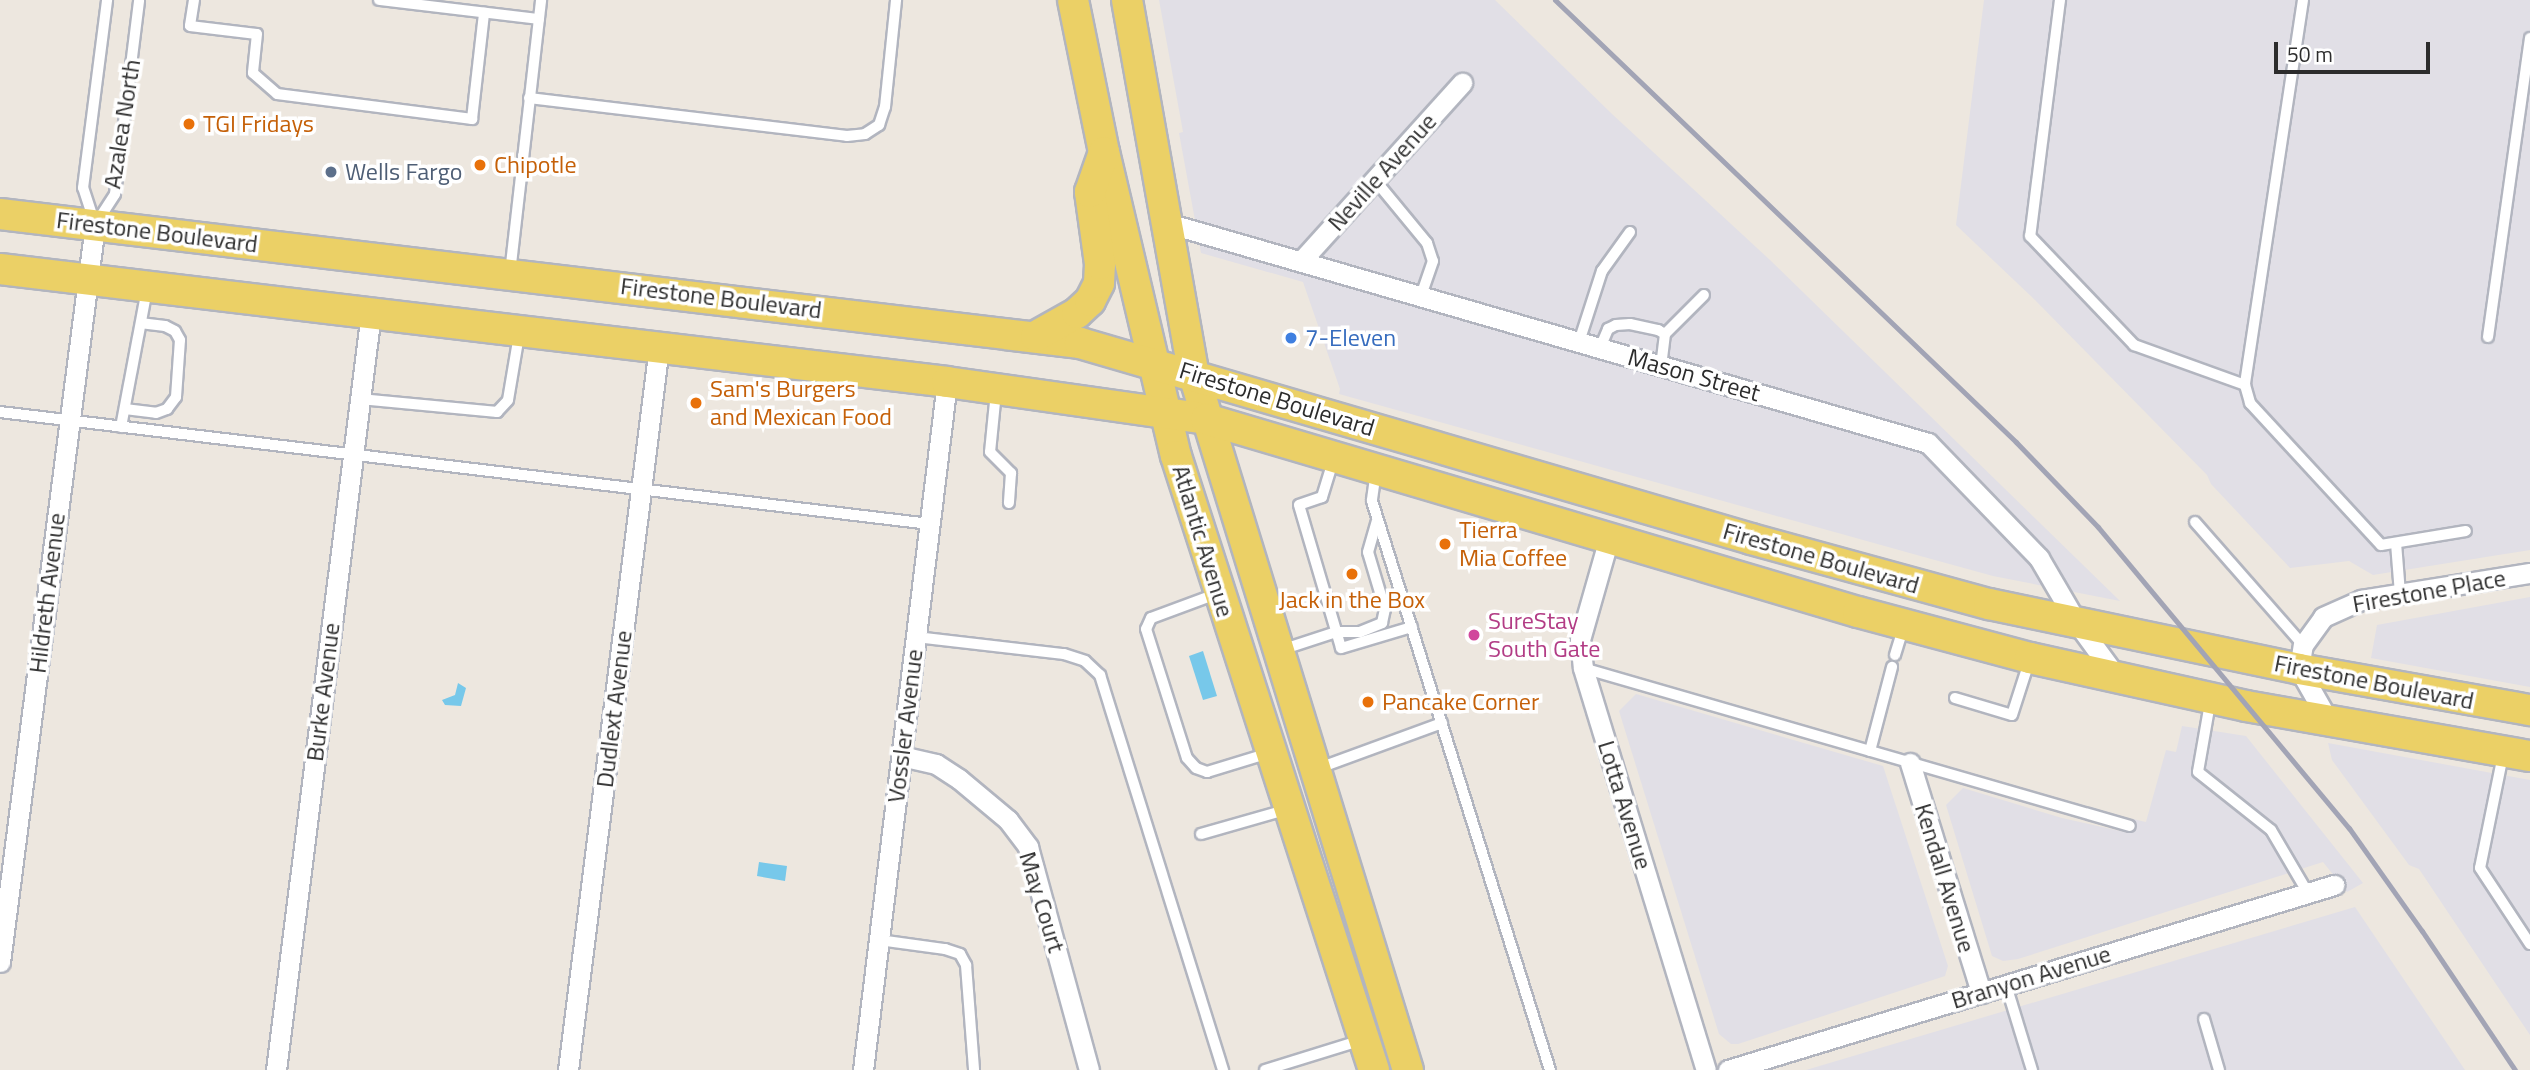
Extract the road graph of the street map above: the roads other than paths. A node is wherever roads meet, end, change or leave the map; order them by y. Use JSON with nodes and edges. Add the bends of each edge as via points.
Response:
{"nodes":[{"id":1,"x":107,"y":0,"type":"edge"},
{"id":2,"x":139,"y":0,"type":"edge"},
{"id":3,"x":194,"y":0,"type":"edge"},
{"id":4,"x":379,"y":0,"type":"edge"},
{"id":5,"x":541,"y":0,"type":"edge"},
{"id":6,"x":896,"y":0,"type":"edge"},
{"id":7,"x":1073,"y":0,"type":"edge"},
{"id":8,"x":1127,"y":0,"type":"edge"},
{"id":9,"x":2060,"y":0,"type":"edge"},
{"id":10,"x":2303,"y":0,"type":"edge"},
{"id":11,"x":484,"y":12,"type":"junction"},
{"id":12,"x":539,"y":19,"type":"junction"},
{"id":13,"x":2530,"y":38,"type":"edge"},
{"id":14,"x":1462,"y":83,"type":"dead end"},
{"id":15,"x":529,"y":98,"type":"junction"},
{"id":16,"x":1104,"y":152,"type":"junction"},
{"id":17,"x":1375,"y":180,"type":"junction"},
{"id":18,"x":0,"y":214,"type":"edge"},
{"id":19,"x":1167,"y":223,"type":"junction"},
{"id":20,"x":95,"y":225,"type":"junction"},
{"id":21,"x":1630,"y":232,"type":"dead end"},
{"id":22,"x":1302,"y":261,"type":"junction"},
{"id":23,"x":0,"y":270,"type":"edge"},
{"id":24,"x":510,"y":274,"type":"junction"},
{"id":25,"x":87,"y":279,"type":"junction"},
{"id":26,"x":148,"y":286,"type":"junction"},
{"id":27,"x":1704,"y":295,"type":"dead end"},
{"id":28,"x":1422,"y":296,"type":"junction"},
{"id":29,"x":371,"y":313,"type":"junction"},
{"id":30,"x":142,"y":323,"type":"junction"},
{"id":31,"x":520,"y":331,"type":"junction"},
{"id":32,"x":1665,"y":334,"type":"junction"},
{"id":33,"x":1036,"y":336,"type":"junction"},
{"id":34,"x":2488,"y":337,"type":"dead end"},
{"id":35,"x":1579,"y":342,"type":"junction"},
{"id":36,"x":659,"y":347,"type":"junction"},
{"id":37,"x":1600,"y":348,"type":"junction"},
{"id":38,"x":1156,"y":363,"type":"junction"},
{"id":39,"x":1661,"y":365,"type":"junction"},
{"id":40,"x":1194,"y":375,"type":"junction"},
{"id":41,"x":947,"y":382,"type":"junction"},
{"id":42,"x":2245,"y":385,"type":"junction"},
{"id":43,"x":997,"y":388,"type":"junction"},
{"id":44,"x":360,"y":400,"type":"junction"},
{"id":45,"x":125,"y":409,"type":"junction"},
{"id":46,"x":0,"y":412,"type":"edge"},
{"id":47,"x":1165,"y":412,"type":"junction"},
{"id":48,"x":1206,"y":419,"type":"junction"},
{"id":49,"x":69,"y":421,"type":"junction"},
{"id":50,"x":121,"y":427,"type":"junction"},
{"id":51,"x":353,"y":454,"type":"junction"},
{"id":52,"x":1334,"y":458,"type":"junction"},
{"id":53,"x":1376,"y":470,"type":"junction"},
{"id":54,"x":641,"y":490,"type":"junction"},
{"id":55,"x":1009,"y":503,"type":"dead end"},
{"id":56,"x":1378,"y":519,"type":"junction"},
{"id":57,"x":2195,"y":522,"type":"dead end"},
{"id":58,"x":930,"y":524,"type":"junction"},
{"id":59,"x":2466,"y":531,"type":"dead end"},
{"id":60,"x":1609,"y":538,"type":"junction"},
{"id":61,"x":1751,"y":539,"type":"junction"},
{"id":62,"x":2396,"y":542,"type":"junction"},
{"id":63,"x":2530,"y":573,"type":"edge"},
{"id":64,"x":1219,"y":593,"type":"junction"},
{"id":65,"x":2400,"y":594,"type":"junction"},
{"id":66,"x":2077,"y":623,"type":"junction"},
{"id":67,"x":1904,"y":625,"type":"junction"},
{"id":68,"x":1412,"y":627,"type":"junction"},
{"id":69,"x":1336,"y":632,"type":"junction"},
{"id":70,"x":916,"y":637,"type":"junction"},
{"id":71,"x":1277,"y":651,"type":"junction"},
{"id":72,"x":1895,"y":655,"type":"dead end"},
{"id":73,"x":2301,"y":657,"type":"junction"},
{"id":74,"x":2030,"y":658,"type":"junction"},
{"id":75,"x":1892,"y":667,"type":"dead end"},
{"id":76,"x":1583,"y":668,"type":"junction"},
{"id":77,"x":2118,"y":680,"type":"junction"},
{"id":78,"x":1955,"y":698,"type":"dead end"},
{"id":79,"x":2211,"y":699,"type":"junction"},
{"id":80,"x":2530,"y":710,"type":"edge"},
{"id":81,"x":2328,"y":720,"type":"junction"},
{"id":82,"x":1441,"y":723,"type":"junction"},
{"id":83,"x":1870,"y":751,"type":"junction"},
{"id":84,"x":1270,"y":753,"type":"junction"},
{"id":85,"x":2517,"y":753,"type":"edge"},
{"id":86,"x":901,"y":756,"type":"junction"},
{"id":87,"x":1910,"y":763,"type":"junction"},
{"id":88,"x":1315,"y":769,"type":"junction"},
{"id":89,"x":1289,"y":809,"type":"junction"},
{"id":90,"x":2130,"y":826,"type":"dead end"},
{"id":91,"x":1201,"y":834,"type":"dead end"},
{"id":92,"x":2334,"y":885,"type":"dead end"},
{"id":93,"x":2308,"y":893,"type":"junction"},
{"id":94,"x":878,"y":940,"type":"junction"},
{"id":95,"x":2530,"y":944,"type":"edge"},
{"id":96,"x":0,"y":962,"type":"edge"},
{"id":97,"x":2006,"y":985,"type":"junction"},
{"id":98,"x":1981,"y":993,"type":"junction"},
{"id":99,"x":2204,"y":1019,"type":"dead end"},
{"id":100,"x":1364,"y":1039,"type":"junction"},
{"id":101,"x":276,"y":1070,"type":"edge"},
{"id":102,"x":568,"y":1070,"type":"edge"},
{"id":103,"x":863,"y":1070,"type":"edge"},
{"id":104,"x":974,"y":1070,"type":"edge"},
{"id":105,"x":1089,"y":1070,"type":"edge"},
{"id":106,"x":1223,"y":1070,"type":"edge"},
{"id":107,"x":1265,"y":1070,"type":"edge"},
{"id":108,"x":1374,"y":1070,"type":"edge"},
{"id":109,"x":1408,"y":1070,"type":"edge"},
{"id":110,"x":1550,"y":1070,"type":"edge"},
{"id":111,"x":1706,"y":1070,"type":"edge"},
{"id":112,"x":1728,"y":1070,"type":"edge"},
{"id":113,"x":2032,"y":1070,"type":"edge"},
{"id":114,"x":2219,"y":1070,"type":"edge"}],
"edges":[{"from":1,"to":20,"type":"lane","name":"Azalea North","via":[[83,188]]},
{"from":2,"to":20,"type":"lane","name":"Azalea North","via":[[115,194]]},
{"from":3,"to":11,"type":"lane","via":[[190,26],[257,34],[253,73],[277,94],[472,119]]},
{"from":4,"to":11,"type":"lane"},
{"from":5,"to":12,"type":"lane"},
{"from":6,"to":15,"type":"lane","via":[[885,107],[879,125],[865,134],[847,136]]},
{"from":7,"to":16,"type":"main road","name":"Atlantic Avenue"},
{"from":8,"to":19,"type":"main road","name":"Atlantic Avenue"},
{"from":9,"to":42,"type":"lane","via":[[2030,236],[2134,345]]},
{"from":10,"to":42,"type":"lane"},
{"from":11,"to":12,"type":"lane"},
{"from":12,"to":15,"type":"lane"},
{"from":13,"to":34,"type":"lane"},
{"from":14,"to":17,"type":"street","name":"Neville Avenue"},
{"from":15,"to":24,"type":"lane"},
{"from":16,"to":33,"type":"main road","via":[[1090,192],[1099,282],[1090,301],[1077,313]]},
{"from":16,"to":38,"type":"main road","name":"Atlantic Avenue"},
{"from":17,"to":22,"type":"street","name":"Neville Avenue"},
{"from":17,"to":28,"type":"lane","via":[[1427,243],[1433,261]]},
{"from":18,"to":20,"type":"main road","name":"Firestone Boulevard"},
{"from":19,"to":22,"type":"street","name":"Mason Street"},
{"from":19,"to":40,"type":"main road","name":"Atlantic Avenue"},
{"from":20,"to":24,"type":"main road","name":"Firestone Boulevard"},
{"from":20,"to":25,"type":"street","name":"Hildreth Avenue"},
{"from":21,"to":35,"type":"lane","via":[[1602,271]]},
{"from":22,"to":28,"type":"street","name":"Mason Street"},
{"from":23,"to":25,"type":"main road","name":"Firestone Boulevard"},
{"from":24,"to":33,"type":"main road","name":"Firestone Boulevard"},
{"from":25,"to":26,"type":"main road","name":"Firestone Boulevard"},
{"from":25,"to":49,"type":"street","name":"Hildreth Avenue"},
{"from":26,"to":29,"type":"main road","name":"Firestone Boulevard"},
{"from":26,"to":30,"type":"lane"},
{"from":27,"to":32,"type":"lane"},
{"from":28,"to":35,"type":"street","name":"Mason Street"},
{"from":29,"to":31,"type":"main road","name":"Firestone Boulevard"},
{"from":29,"to":44,"type":"street","name":"Burke Avenue"},
{"from":30,"to":45,"type":"lane"},
{"from":30,"to":45,"type":"lane","via":[[165,326],[180,340],[176,397],[167,409],[156,413]]},
{"from":31,"to":36,"type":"main road","name":"Firestone Boulevard"},
{"from":31,"to":44,"type":"lane","via":[[508,400],[497,412]]},
{"from":32,"to":37,"type":"lane","via":[[1630,324],[1616,325],[1608,329]]},
{"from":32,"to":39,"type":"lane"},
{"from":33,"to":38,"type":"main road","name":"Firestone Boulevard"},
{"from":35,"to":37,"type":"street","name":"Mason Street"},
{"from":36,"to":41,"type":"main road","name":"Firestone Boulevard"},
{"from":36,"to":54,"type":"street","name":"Dudlext Avenue"},
{"from":37,"to":39,"type":"street","name":"Mason Street"},
{"from":38,"to":40,"type":"main road","name":"Firestone Boulevard"},
{"from":38,"to":47,"type":"main road","name":"Atlantic Avenue"},
{"from":39,"to":66,"type":"street","name":"Mason Street","via":[[1928,443],[2039,558]]},
{"from":40,"to":48,"type":"main road","name":"Atlantic Avenue"},
{"from":40,"to":61,"type":"main road","name":"Firestone Boulevard"},
{"from":41,"to":43,"type":"main road","name":"Firestone Boulevard"},
{"from":41,"to":58,"type":"street","name":"Vossler Avenue"},
{"from":42,"to":62,"type":"lane","via":[[2261,418],[2381,545]]},
{"from":43,"to":47,"type":"main road","name":"Firestone Boulevard"},
{"from":43,"to":55,"type":"lane","via":[[990,452],[1011,473]]},
{"from":44,"to":51,"type":"street","name":"Burke Avenue"},
{"from":45,"to":50,"type":"lane"},
{"from":46,"to":49,"type":"lane"},
{"from":47,"to":48,"type":"main road","name":"Firestone Boulevard"},
{"from":47,"to":64,"type":"main road","name":"Atlantic Avenue"},
{"from":48,"to":52,"type":"main road","name":"Firestone Boulevard"},
{"from":48,"to":71,"type":"main road","name":"Atlantic Avenue"},
{"from":49,"to":50,"type":"lane"},
{"from":49,"to":96,"type":"street","name":"Hildreth Avenue"},
{"from":50,"to":51,"type":"lane"},
{"from":51,"to":54,"type":"lane"},
{"from":51,"to":101,"type":"street","name":"Burke Avenue"},
{"from":52,"to":53,"type":"main road","name":"Firestone Boulevard"},
{"from":52,"to":69,"type":"lane","via":[[1322,497],[1299,505]]},
{"from":53,"to":56,"type":"lane","via":[[1372,501]]},
{"from":53,"to":60,"type":"main road","name":"Firestone Boulevard"},
{"from":54,"to":58,"type":"lane"},
{"from":54,"to":102,"type":"street","name":"Dudlext Avenue"},
{"from":56,"to":68,"type":"lane"},
{"from":56,"to":69,"type":"lane","via":[[1368,552],[1385,619],[1360,632]]},
{"from":57,"to":73,"type":"lane"},
{"from":58,"to":70,"type":"street","name":"Vossler Avenue"},
{"from":59,"to":62,"type":"lane"},
{"from":60,"to":61,"type":"main road","via":[[1645,527],[1700,541]]},
{"from":60,"to":67,"type":"main road","name":"Firestone Boulevard"},
{"from":60,"to":76,"type":"street","name":"Lotta Avenue","via":[[1580,640]]},
{"from":61,"to":66,"type":"main road","name":"Firestone Boulevard","via":[[1902,582]]},
{"from":62,"to":65,"type":"lane"},
{"from":63,"to":65,"type":"street","name":"Firestone Place"},
{"from":64,"to":84,"type":"main road","name":"Atlantic Avenue"},
{"from":64,"to":84,"type":"lane","via":[[1151,618],[1146,629],[1187,758],[1207,772]]},
{"from":65,"to":73,"type":"street","name":"Firestone Place","via":[[2361,600],[2332,611],[2315,625]]},
{"from":66,"to":73,"type":"main road","name":"Firestone Boulevard"},
{"from":66,"to":77,"type":"street","name":"Mason Street"},
{"from":67,"to":72,"type":"lane"},
{"from":67,"to":74,"type":"main road","name":"Firestone Boulevard"},
{"from":68,"to":69,"type":"lane","via":[[1341,649]]},
{"from":68,"to":82,"type":"lane"},
{"from":69,"to":71,"type":"lane"},
{"from":70,"to":86,"type":"street","name":"Vossler Avenue"},
{"from":70,"to":106,"type":"lane","via":[[1064,654],[1085,660],[1100,675]]},
{"from":71,"to":88,"type":"main road","name":"Atlantic Avenue"},
{"from":73,"to":80,"type":"main road","name":"Firestone Boulevard"},
{"from":73,"to":81,"type":"street"},
{"from":74,"to":77,"type":"main road","name":"Firestone Boulevard"},
{"from":74,"to":78,"type":"lane","via":[[2012,715]]},
{"from":75,"to":83,"type":"lane"},
{"from":76,"to":83,"type":"lane"},
{"from":76,"to":111,"type":"street","name":"Lotta Avenue"},
{"from":77,"to":79,"type":"main road","name":"Firestone Boulevard"},
{"from":79,"to":81,"type":"main road","name":"Firestone Boulevard"},
{"from":79,"to":93,"type":"lane","via":[[2198,772],[2271,830]]},
{"from":81,"to":85,"type":"main road","name":"Firestone Boulevard"},
{"from":82,"to":88,"type":"lane"},
{"from":82,"to":110,"type":"lane"},
{"from":83,"to":87,"type":"lane"},
{"from":84,"to":89,"type":"main road","name":"Atlantic Avenue"},
{"from":85,"to":95,"type":"lane","via":[[2480,868]]},
{"from":86,"to":94,"type":"street","name":"Vossler Avenue"},
{"from":86,"to":105,"type":"street","name":"May Court","via":[[936,764],[959,779],[1008,820],[1028,847]]},
{"from":87,"to":90,"type":"lane"},
{"from":87,"to":98,"type":"street","name":"Kendall Avenue"},
{"from":88,"to":109,"type":"main road","name":"Atlantic Avenue"},
{"from":89,"to":91,"type":"lane"},
{"from":89,"to":100,"type":"main road","name":"Atlantic Avenue"},
{"from":92,"to":93,"type":"street","name":"Branyon Avenue"},
{"from":93,"to":97,"type":"street","name":"Branyon Avenue"},
{"from":94,"to":103,"type":"street","name":"Vossler Avenue"},
{"from":94,"to":104,"type":"lane","via":[[960,954],[966,965]]},
{"from":97,"to":98,"type":"street","name":"Branyon Avenue"},
{"from":97,"to":113,"type":"lane"},
{"from":98,"to":112,"type":"street","name":"Branyon Avenue"},
{"from":99,"to":114,"type":"lane"},
{"from":100,"to":107,"type":"lane"},
{"from":100,"to":108,"type":"main road","name":"Atlantic Avenue"}]}
